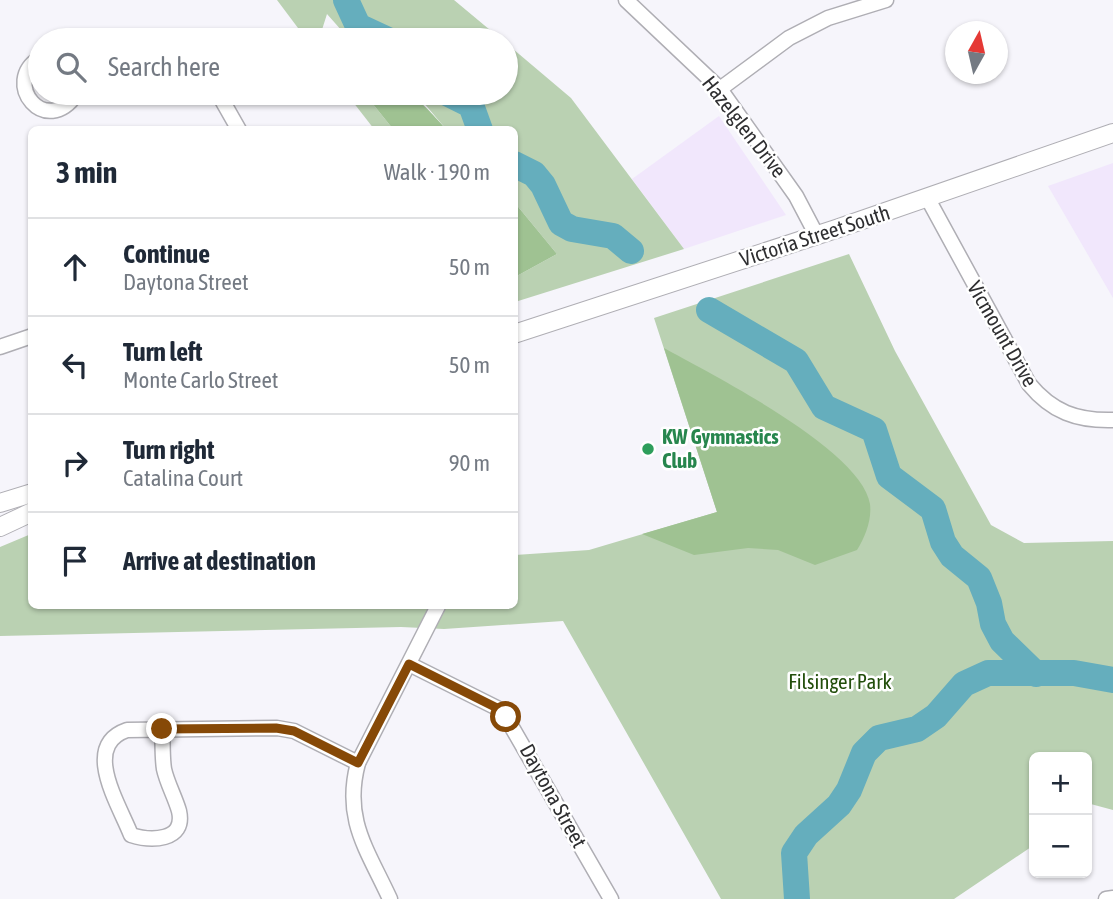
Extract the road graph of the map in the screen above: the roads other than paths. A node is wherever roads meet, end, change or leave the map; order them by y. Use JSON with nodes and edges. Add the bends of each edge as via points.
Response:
{"nodes":[{"id":1,"x":626,"y":0,"type":"edge"},
{"id":2,"x":886,"y":0,"type":"edge"},
{"id":3,"x":28,"y":68,"type":"edge"},
{"id":4,"x":720,"y":89,"type":"junction"},
{"id":5,"x":28,"y":96,"type":"edge"},
{"id":6,"x":34,"y":105,"type":"edge"},
{"id":7,"x":68,"y":105,"type":"edge"},
{"id":8,"x":225,"y":105,"type":"edge"},
{"id":9,"x":237,"y":126,"type":"edge"},
{"id":10,"x":1113,"y":133,"type":"edge"},
{"id":11,"x":928,"y":199,"type":"junction"},
{"id":12,"x":817,"y":236,"type":"junction"},
{"id":13,"x":518,"y":333,"type":"edge"},
{"id":14,"x":28,"y":337,"type":"edge"},
{"id":15,"x":0,"y":347,"type":"edge"},
{"id":16,"x":1113,"y":420,"type":"edge"},
{"id":17,"x":28,"y":494,"type":"edge"},
{"id":18,"x":0,"y":503,"type":"edge"},
{"id":19,"x":28,"y":514,"type":"edge"},
{"id":20,"x":0,"y":527,"type":"edge"},
{"id":21,"x":436,"y":609,"type":"edge"},
{"id":22,"x":409,"y":664,"type":"junction"},
{"id":23,"x":162,"y":729,"type":"junction"},
{"id":24,"x":358,"y":763,"type":"junction"},
{"id":25,"x":1113,"y":898,"type":"edge"},
{"id":26,"x":390,"y":899,"type":"edge"},
{"id":27,"x":611,"y":899,"type":"edge"},
{"id":28,"x":1106,"y":899,"type":"edge"}],
"edges":[{"from":1,"to":4,"type":"street","name":"Hazelglen Drive"},
{"from":2,"to":4,"type":"street","via":[[828,18],[789,38]]},
{"from":3,"to":5,"type":"street","via":[[23,85]]},
{"from":4,"to":12,"type":"street","name":"Hazelglen Drive","via":[[796,196]]},
{"from":6,"to":7,"type":"street","via":[[56,111]]},
{"from":8,"to":9,"type":"street"},
{"from":10,"to":11,"type":"main road","name":"Victoria Street South"},
{"from":11,"to":12,"type":"main road","name":"Victoria Street South"},
{"from":11,"to":16,"type":"street","name":"Vicmount Drive","via":[[1013,360],[1036,393],[1059,412],[1076,418]]},
{"from":12,"to":13,"type":"main road","name":"Victoria Street South"},
{"from":14,"to":15,"type":"street"},
{"from":17,"to":18,"type":"main road"},
{"from":19,"to":20,"type":"main road"},
{"from":21,"to":22,"type":"street"},
{"from":22,"to":24,"type":"street"},
{"from":22,"to":27,"type":"street","name":"Daytona Street","via":[[497,708],[506,717]]},
{"from":23,"to":23,"type":"street","via":[[127,730],[115,734],[104,747],[103,761],[131,835],[148,840],[169,836],[180,814],[164,770]]},
{"from":23,"to":24,"type":"street","via":[[294,731]]},
{"from":24,"to":26,"type":"street","via":[[352,808]]},
{"from":25,"to":28,"type":"street"}]}
